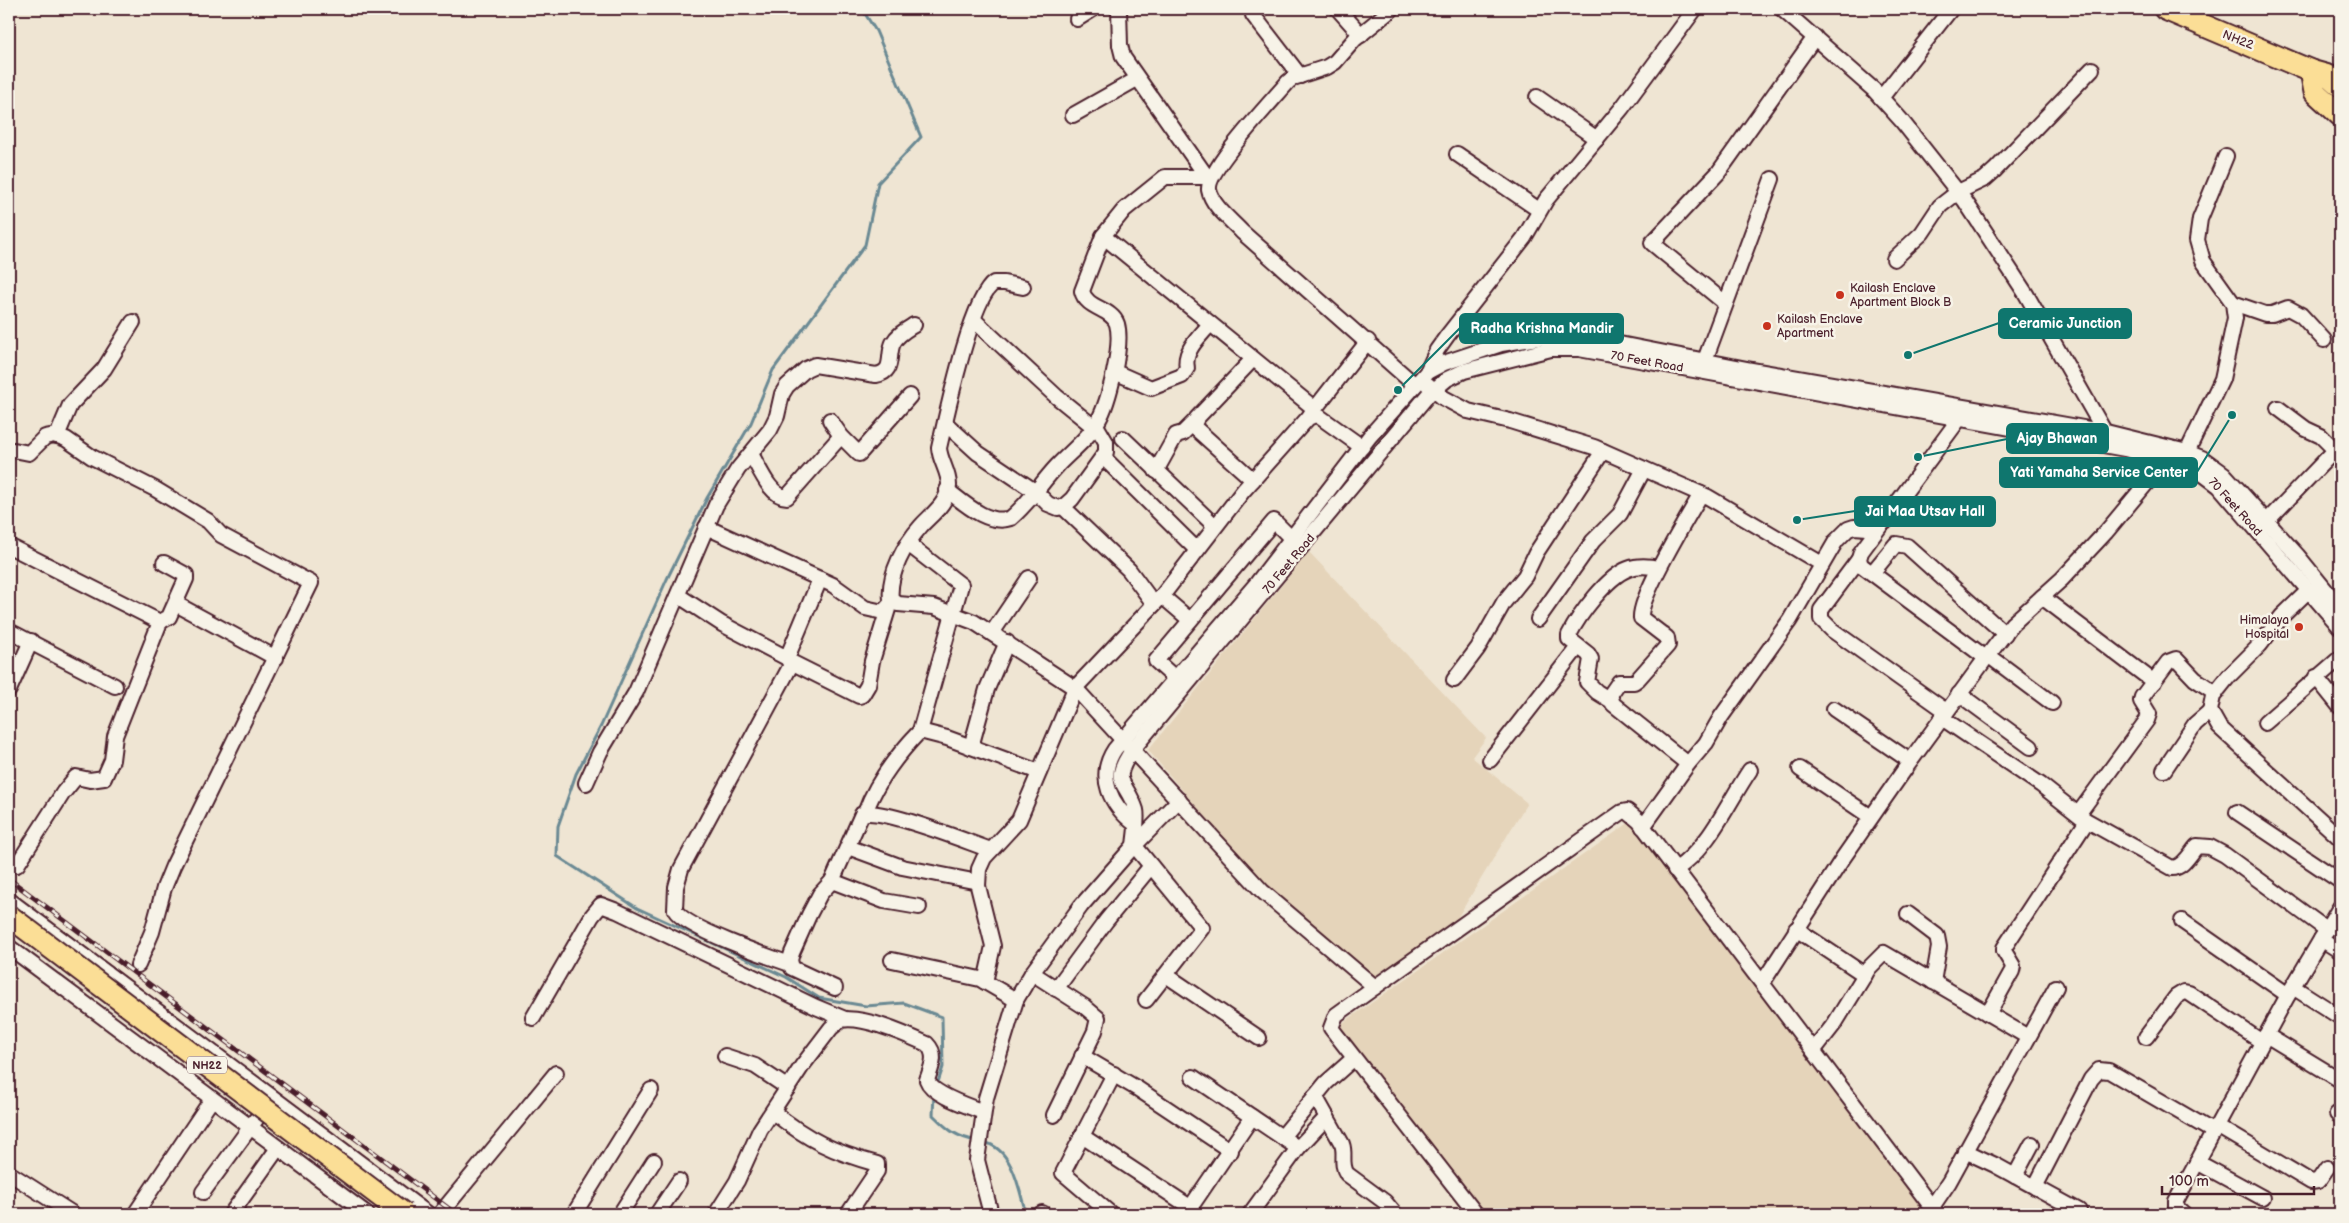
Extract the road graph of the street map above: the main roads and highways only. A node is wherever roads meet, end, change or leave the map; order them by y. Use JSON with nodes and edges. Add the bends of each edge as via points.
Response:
{"nodes":[{"id":1,"x":2165,"y":9,"type":"edge"},
{"id":2,"x":2311,"y":71,"type":"junction"},
{"id":3,"x":2340,"y":86,"type":"edge"},
{"id":4,"x":2340,"y":115,"type":"edge"},
{"id":5,"x":9,"y":916,"type":"edge"},
{"id":6,"x":9,"y":934,"type":"edge"},
{"id":7,"x":380,"y":1214,"type":"edge"},
{"id":8,"x":404,"y":1214,"type":"edge"}],
"edges":[{"from":1,"to":2,"type":"highway","name":"NH22"},
{"from":2,"to":3,"type":"highway","name":"NH22","via":[[2329,76]]},
{"from":2,"to":4,"type":"highway","via":[[2315,92]]},
{"from":5,"to":8,"type":"highway","number":"NH22","bridge":true},
{"from":6,"to":7,"type":"highway","number":"NH22"}]}
